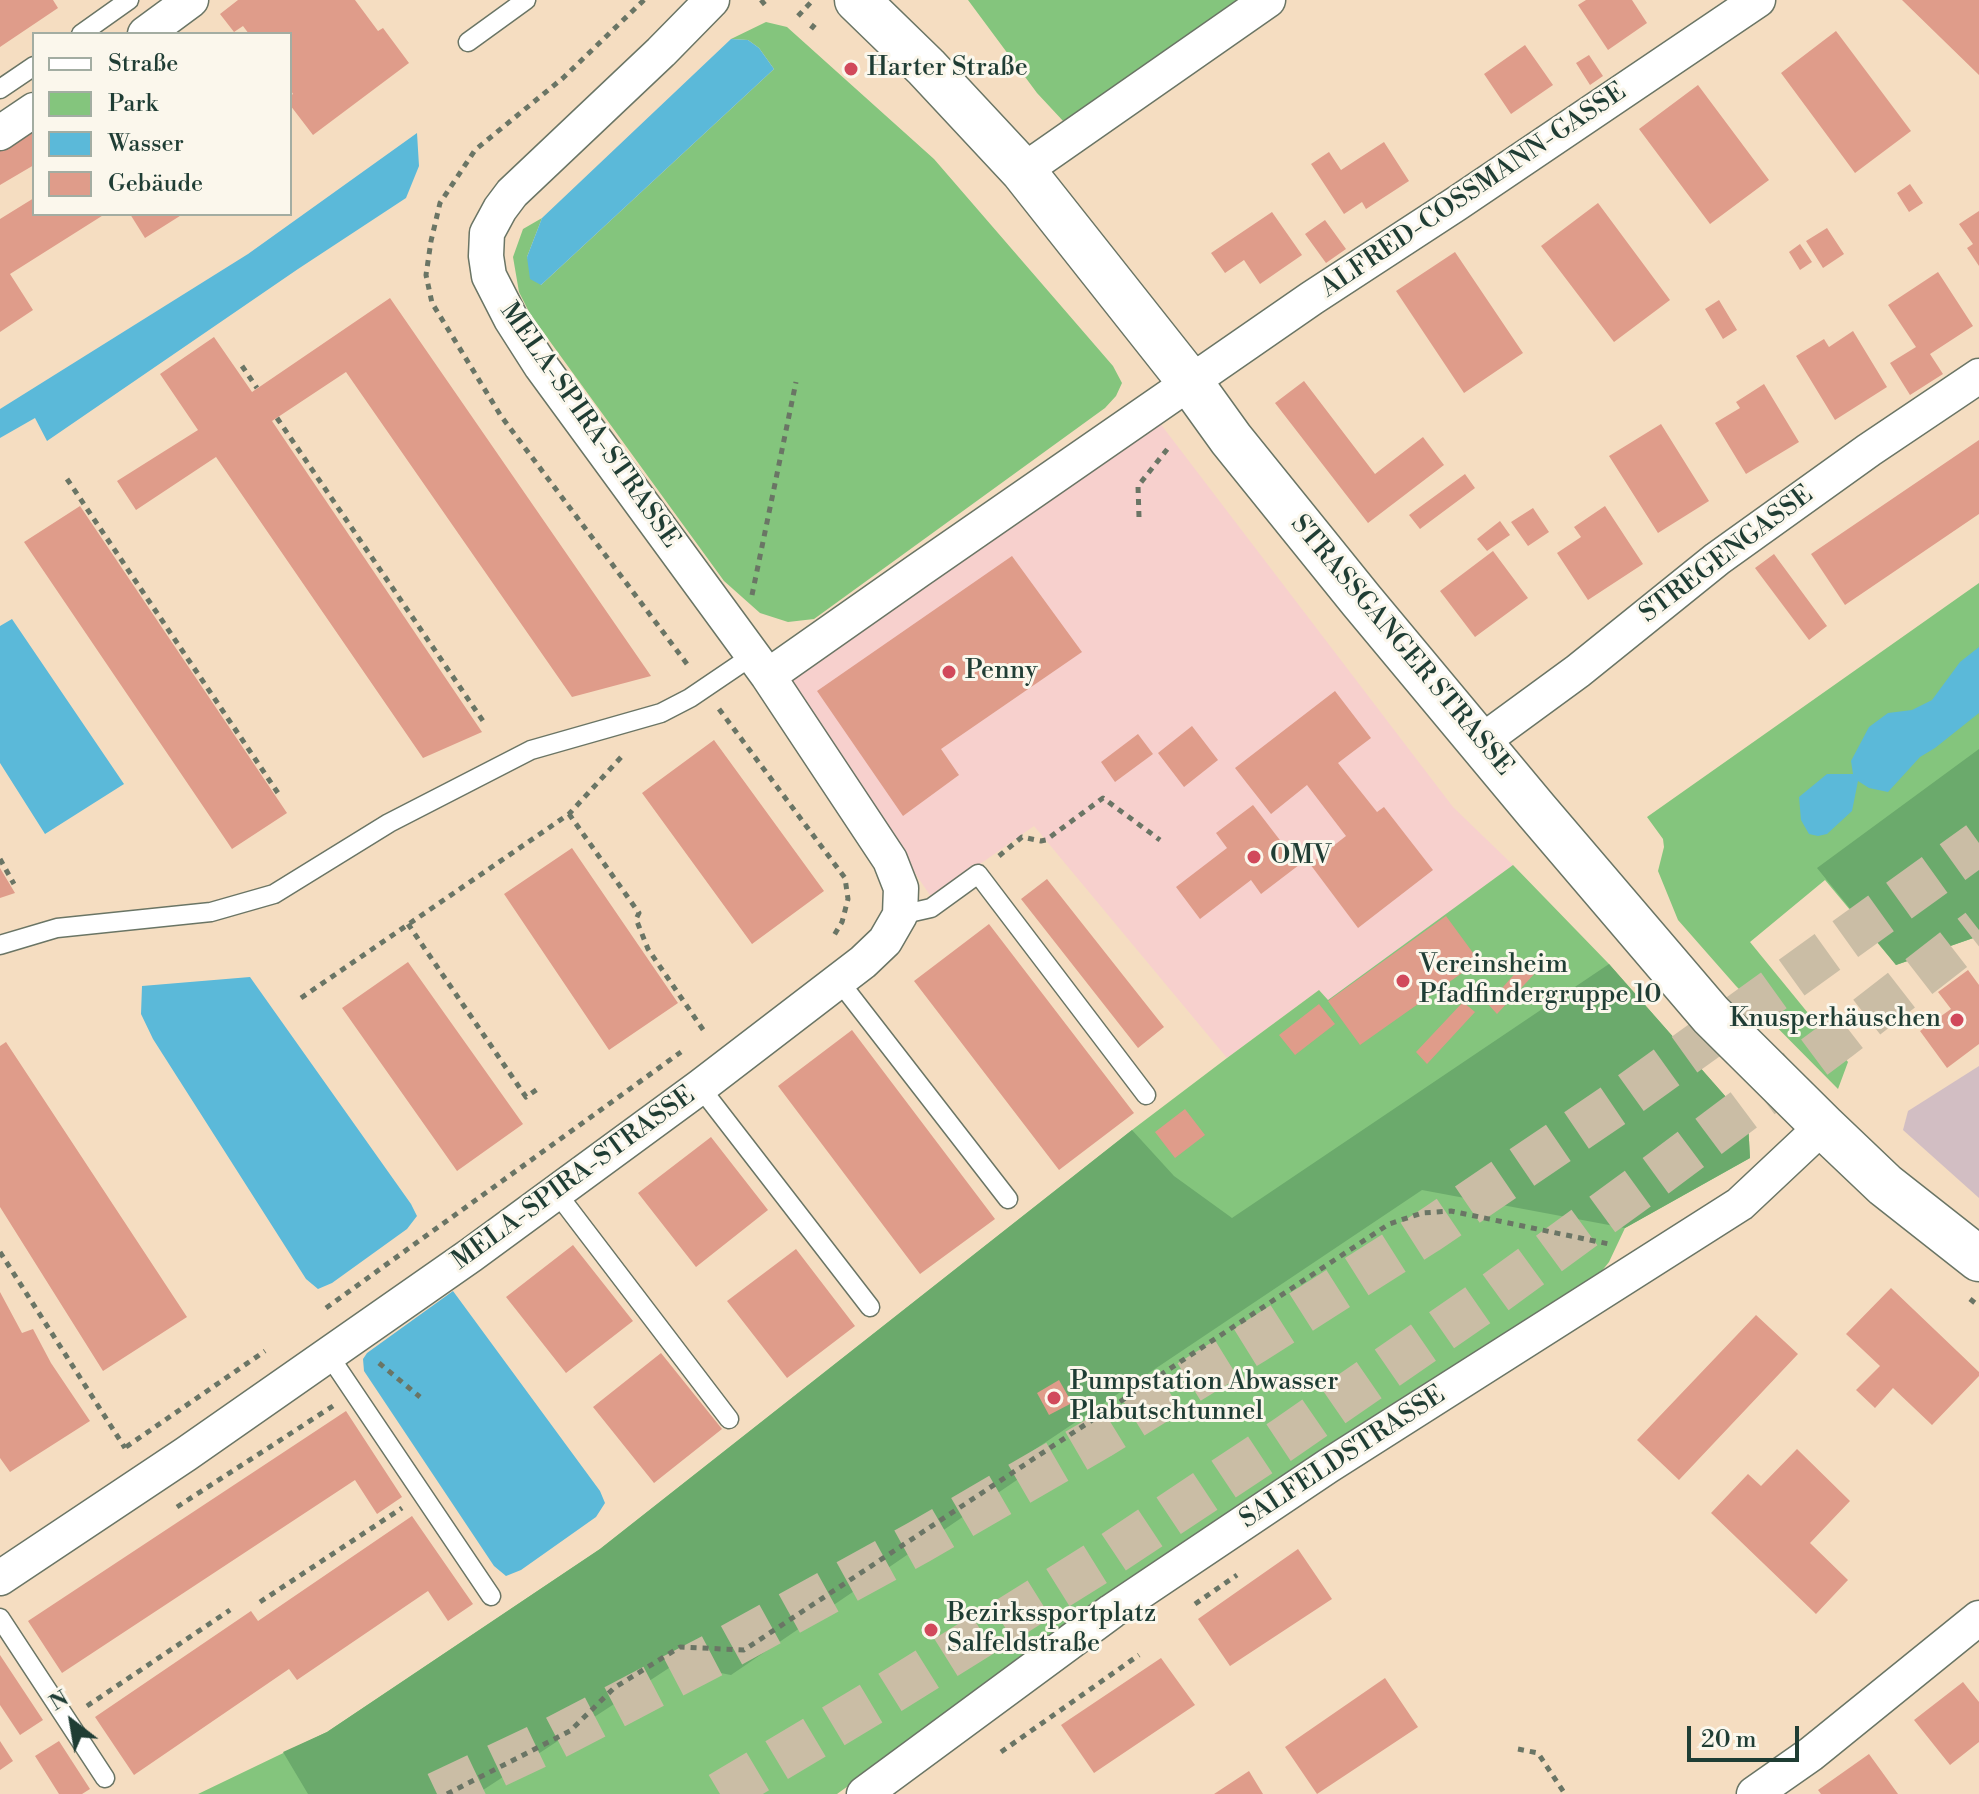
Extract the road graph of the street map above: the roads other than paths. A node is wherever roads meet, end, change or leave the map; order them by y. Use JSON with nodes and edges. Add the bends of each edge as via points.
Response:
{"nodes":[{"id":1,"x":129,"y":0,"type":"edge"},
{"id":2,"x":191,"y":0,"type":"edge"},
{"id":3,"x":526,"y":0,"type":"edge"},
{"id":4,"x":712,"y":0,"type":"edge"},
{"id":5,"x":857,"y":0,"type":"edge"},
{"id":6,"x":1268,"y":0,"type":"edge"},
{"id":7,"x":1758,"y":0,"type":"edge"},
{"id":8,"x":84,"y":32,"type":"edge"},
{"id":9,"x":148,"y":32,"type":"edge"},
{"id":10,"x":468,"y":42,"type":"dead end"},
{"id":11,"x":32,"y":67,"type":"edge"},
{"id":12,"x":0,"y":89,"type":"edge"},
{"id":13,"x":32,"y":111,"type":"edge"},
{"id":14,"x":0,"y":133,"type":"edge"},
{"id":15,"x":1023,"y":171,"type":"junction"},
{"id":16,"x":1979,"y":376,"type":"edge"},
{"id":17,"x":1190,"y":382,"type":"junction"},
{"id":18,"x":754,"y":659,"type":"junction"},
{"id":19,"x":1481,"y":742,"type":"junction"},
{"id":20,"x":900,"y":915,"type":"junction"},
{"id":21,"x":0,"y":945,"type":"edge"},
{"id":22,"x":839,"y":981,"type":"junction"},
{"id":23,"x":700,"y":1087,"type":"junction"},
{"id":24,"x":1146,"y":1095,"type":"dead end"},
{"id":25,"x":1823,"y":1126,"type":"junction"},
{"id":26,"x":556,"y":1192,"type":"junction"},
{"id":27,"x":1008,"y":1199,"type":"dead end"},
{"id":28,"x":1979,"y":1259,"type":"edge"},
{"id":29,"x":870,"y":1307,"type":"dead end"},
{"id":30,"x":341,"y":1345,"type":"junction"},
{"id":31,"x":729,"y":1419,"type":"dead end"},
{"id":32,"x":0,"y":1578,"type":"edge"},
{"id":33,"x":491,"y":1596,"type":"dead end"},
{"id":34,"x":0,"y":1618,"type":"edge"},
{"id":35,"x":1979,"y":1618,"type":"edge"},
{"id":36,"x":105,"y":1778,"type":"dead end"},
{"id":37,"x":864,"y":1794,"type":"edge"},
{"id":38,"x":1754,"y":1794,"type":"edge"}],
"edges":[{"from":1,"to":8,"type":"lane"},
{"from":2,"to":9,"type":"street"},
{"from":3,"to":10,"type":"lane"},
{"from":4,"to":18,"type":"street","name":"MELA-SPIRA-STRASSE","via":[[512,193],[487,233],[486,256],[498,295],[541,366]]},
{"from":5,"to":15,"type":"street","name":"STRASSGANGER STRASSE"},
{"from":6,"to":15,"type":"street"},
{"from":7,"to":17,"type":"street","name":"ALFRED-COSSMANN-GASSE"},
{"from":11,"to":12,"type":"lane"},
{"from":13,"to":14,"type":"street"},
{"from":15,"to":17,"type":"street","name":"STRASSGANGER STRASSE"},
{"from":16,"to":19,"type":"street","name":"STREGENGASSE","via":[[1717,559]]},
{"from":17,"to":18,"type":"street"},
{"from":17,"to":19,"type":"street","name":"STRASSGANGER STRASSE","via":[[1361,600]]},
{"from":18,"to":20,"type":"street","name":"MELA-SPIRA-STRASSE","via":[[890,860],[901,888]]},
{"from":18,"to":21,"type":"lane","via":[[661,713],[531,750],[389,823],[274,894],[211,912],[57,928]]},
{"from":19,"to":25,"type":"street","name":"STRASSGANGER STRASSE","via":[[1711,1015]]},
{"from":20,"to":22,"type":"street","name":"MELA-SPIRA-STRASSE","via":[[885,941]]},
{"from":20,"to":24,"type":"lane","via":[[931,908],[978,874]]},
{"from":22,"to":23,"type":"street","name":"MELA-SPIRA-STRASSE"},
{"from":22,"to":27,"type":"lane"},
{"from":23,"to":26,"type":"street","name":"MELA-SPIRA-STRASSE"},
{"from":23,"to":29,"type":"lane"},
{"from":25,"to":28,"type":"street","name":"STRASSGANGER STRASSE","via":[[1885,1185]]},
{"from":25,"to":37,"type":"street","name":"SALFELDSTRASSE","via":[[1740,1204],[1328,1466],[1138,1594]]},
{"from":26,"to":30,"type":"street","name":"MELA-SPIRA-STRASSE"},
{"from":26,"to":31,"type":"lane"},
{"from":30,"to":32,"type":"street","name":"MELA-SPIRA-STRASSE"},
{"from":30,"to":33,"type":"lane","via":[[354,1393]]},
{"from":34,"to":36,"type":"lane"},
{"from":35,"to":38,"type":"street"}]}
